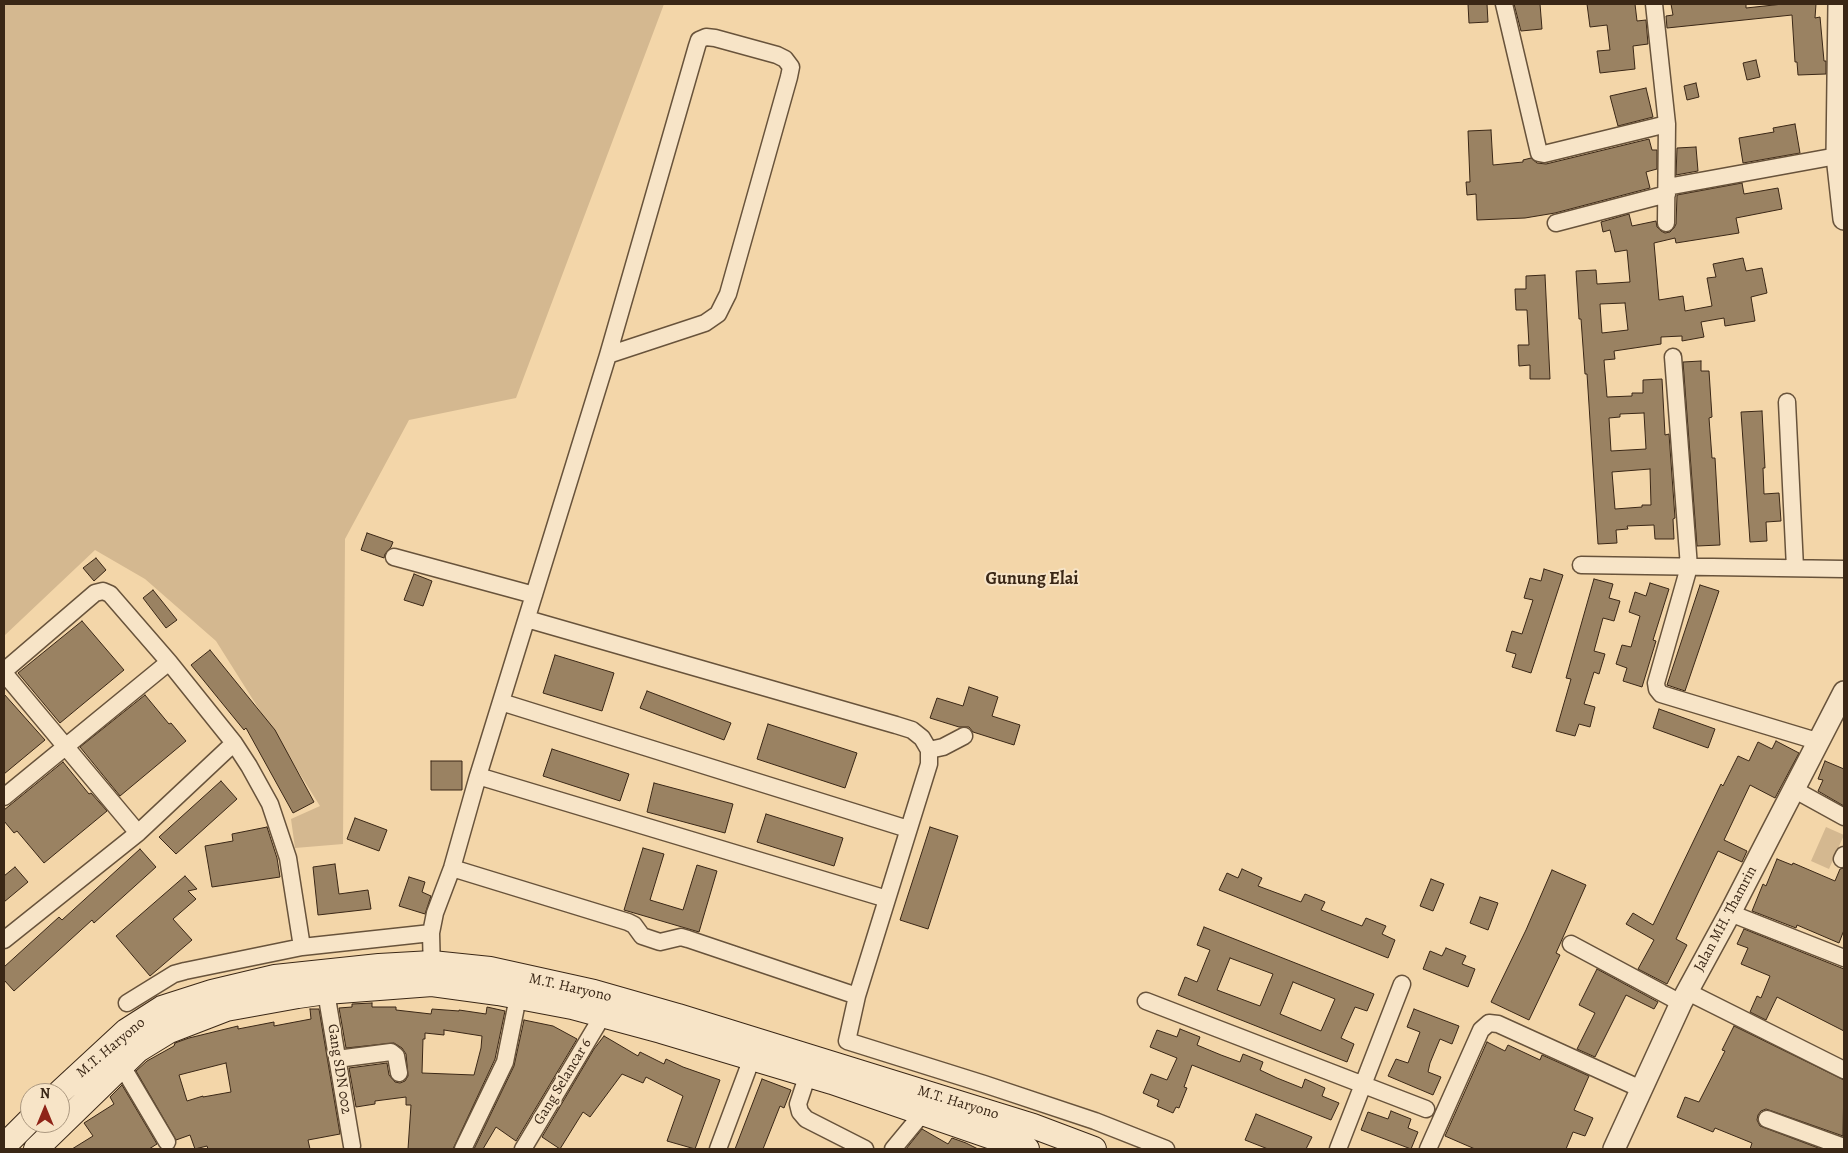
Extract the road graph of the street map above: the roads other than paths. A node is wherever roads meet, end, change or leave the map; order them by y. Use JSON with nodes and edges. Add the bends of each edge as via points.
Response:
{"nodes":[{"id":1,"x":1504,"y":4,"type":"edge"},
{"id":2,"x":1654,"y":4,"type":"edge"},
{"id":3,"x":1839,"y":4,"type":"edge"},
{"id":4,"x":1842,"y":60,"type":"edge"},
{"id":5,"x":1667,"y":124,"type":"junction"},
{"id":6,"x":1837,"y":156,"type":"junction"},
{"id":7,"x":1667,"y":191,"type":"junction"},
{"id":8,"x":1844,"y":219,"type":"edge"},
{"id":9,"x":1556,"y":223,"type":"dead end"},
{"id":10,"x":1666,"y":223,"type":"dead end"},
{"id":11,"x":608,"y":354,"type":"junction"},
{"id":12,"x":1673,"y":357,"type":"dead end"},
{"id":13,"x":1787,"y":402,"type":"dead end"},
{"id":14,"x":394,"y":557,"type":"dead end"},
{"id":15,"x":1581,"y":565,"type":"dead end"},
{"id":16,"x":1689,"y":567,"type":"junction"},
{"id":17,"x":1795,"y":568,"type":"junction"},
{"id":18,"x":1844,"y":569,"type":"edge"},
{"id":19,"x":534,"y":595,"type":"junction"},
{"id":20,"x":527,"y":619,"type":"junction"},
{"id":21,"x":169,"y":662,"type":"junction"},
{"id":22,"x":4,"y":672,"type":"edge"},
{"id":23,"x":1844,"y":692,"type":"edge"},
{"id":24,"x":501,"y":702,"type":"junction"},
{"id":25,"x":964,"y":736,"type":"dead end"},
{"id":26,"x":1820,"y":742,"type":"junction"},
{"id":27,"x":234,"y":743,"type":"junction"},
{"id":28,"x":66,"y":747,"type":"junction"},
{"id":29,"x":929,"y":750,"type":"junction"},
{"id":30,"x":478,"y":776,"type":"junction"},
{"id":31,"x":1795,"y":790,"type":"junction"},
{"id":32,"x":4,"y":797,"type":"edge"},
{"id":33,"x":1844,"y":817,"type":"edge"},
{"id":34,"x":908,"y":829,"type":"junction"},
{"id":35,"x":138,"y":833,"type":"junction"},
{"id":36,"x":452,"y":868,"type":"junction"},
{"id":37,"x":887,"y":899,"type":"junction"},
{"id":38,"x":1730,"y":913,"type":"junction"},
{"id":39,"x":431,"y":933,"type":"junction"},
{"id":40,"x":4,"y":940,"type":"edge"},
{"id":41,"x":1571,"y":944,"type":"dead end"},
{"id":42,"x":302,"y":947,"type":"junction"},
{"id":43,"x":1844,"y":958,"type":"edge"},
{"id":44,"x":432,"y":974,"type":"junction"},
{"id":45,"x":1402,"y":984,"type":"dead end"},
{"id":46,"x":326,"y":992,"type":"junction"},
{"id":47,"x":857,"y":996,"type":"junction"},
{"id":48,"x":518,"y":997,"type":"junction"},
{"id":49,"x":1684,"y":997,"type":"junction"},
{"id":50,"x":1146,"y":1001,"type":"dead end"},
{"id":51,"x":127,"y":1003,"type":"dead end"},
{"id":52,"x":603,"y":1015,"type":"junction"},
{"id":53,"x":847,"y":1041,"type":"junction"},
{"id":54,"x":752,"y":1058,"type":"junction"},
{"id":55,"x":336,"y":1059,"type":"junction"},
{"id":56,"x":122,"y":1066,"type":"junction"},
{"id":57,"x":1844,"y":1070,"type":"edge"},
{"id":58,"x":399,"y":1073,"type":"dead end"},
{"id":59,"x":835,"y":1073,"type":"junction"},
{"id":60,"x":808,"y":1074,"type":"junction"},
{"id":61,"x":70,"y":1083,"type":"edge"},
{"id":62,"x":1363,"y":1086,"type":"junction"},
{"id":63,"x":1641,"y":1089,"type":"junction"},
{"id":64,"x":1426,"y":1109,"type":"dead end"},
{"id":65,"x":922,"y":1114,"type":"junction"},
{"id":66,"x":1767,"y":1119,"type":"dead end"},
{"id":67,"x":17,"y":1132,"type":"edge"},
{"id":68,"x":167,"y":1142,"type":"dead end"},
{"id":69,"x":1003,"y":1145,"type":"edge"},
{"id":70,"x":352,"y":1146,"type":"dead end"},
{"id":71,"x":1844,"y":1147,"type":"edge"},
{"id":72,"x":35,"y":1149,"type":"edge"},
{"id":73,"x":463,"y":1149,"type":"edge"},
{"id":74,"x":523,"y":1149,"type":"edge"},
{"id":75,"x":718,"y":1149,"type":"edge"},
{"id":76,"x":865,"y":1149,"type":"edge"},
{"id":77,"x":893,"y":1149,"type":"edge"},
{"id":78,"x":1027,"y":1149,"type":"edge"},
{"id":79,"x":1094,"y":1149,"type":"edge"},
{"id":80,"x":1166,"y":1149,"type":"edge"},
{"id":81,"x":1338,"y":1149,"type":"edge"},
{"id":82,"x":1428,"y":1149,"type":"edge"},
{"id":83,"x":1614,"y":1149,"type":"edge"}],
"edges":[{"from":1,"to":5,"type":"street","via":[[1539,153]]},
{"from":2,"to":5,"type":"street"},
{"from":3,"to":4,"type":"street"},
{"from":4,"to":6,"type":"street"},
{"from":5,"to":7,"type":"street"},
{"from":6,"to":7,"type":"street"},
{"from":6,"to":8,"type":"street"},
{"from":7,"to":9,"type":"street"},
{"from":7,"to":10,"type":"street"},
{"from":11,"to":11,"type":"street","via":[[699,40],[714,38],[776,54],[790,67],[789,77],[728,294],[718,314],[705,323]]},
{"from":11,"to":19,"type":"street"},
{"from":12,"to":16,"type":"street"},
{"from":13,"to":17,"type":"street"},
{"from":14,"to":19,"type":"street"},
{"from":15,"to":16,"type":"street"},
{"from":16,"to":17,"type":"street"},
{"from":16,"to":26,"type":"street","via":[[1657,689],[1661,694]]},
{"from":17,"to":18,"type":"street"},
{"from":19,"to":20,"type":"street"},
{"from":20,"to":24,"type":"street"},
{"from":20,"to":29,"type":"street","via":[[896,724],[912,730]]},
{"from":21,"to":22,"type":"street","via":[[110,594],[103,591],[95,593]]},
{"from":21,"to":27,"type":"street"},
{"from":21,"to":28,"type":"street"},
{"from":22,"to":28,"type":"street"},
{"from":23,"to":26,"type":"street","name":"Jalan MH. Thamrin"},
{"from":24,"to":30,"type":"street"},
{"from":24,"to":34,"type":"street"},
{"from":25,"to":29,"type":"street"},
{"from":26,"to":31,"type":"street","name":"Jalan MH. Thamrin"},
{"from":27,"to":35,"type":"street"},
{"from":27,"to":42,"type":"street","via":[[277,822],[290,866]]},
{"from":28,"to":32,"type":"street"},
{"from":28,"to":35,"type":"street"},
{"from":29,"to":34,"type":"street","via":[[929,764]]},
{"from":30,"to":36,"type":"street"},
{"from":30,"to":37,"type":"street"},
{"from":31,"to":33,"type":"street"},
{"from":31,"to":38,"type":"street","name":"Jalan MH. Thamrin"},
{"from":34,"to":37,"type":"street"},
{"from":35,"to":40,"type":"street"},
{"from":36,"to":39,"type":"street","via":[[434,912]]},
{"from":36,"to":47,"type":"street","via":[[628,922],[642,936],[660,942],[681,937]]},
{"from":37,"to":47,"type":"street"},
{"from":38,"to":43,"type":"street"},
{"from":38,"to":49,"type":"street","name":"Jalan MH. Thamrin"},
{"from":39,"to":42,"type":"street"},
{"from":39,"to":44,"type":"street"},
{"from":41,"to":49,"type":"street"},
{"from":42,"to":51,"type":"street","via":[[174,974]]},
{"from":44,"to":46,"type":"main road","name":"M.T. Haryono"},
{"from":44,"to":48,"type":"main road","name":"M.T. Haryono"},
{"from":44,"to":59,"type":"main road","name":"M.T. Haryono","via":[[490,969],[594,992],[678,1016]]},
{"from":44,"to":61,"type":"main road","name":"M.T. Haryono","via":[[379,966],[274,977],[212,992],[162,1008],[126,1031]]},
{"from":45,"to":62,"type":"street"},
{"from":46,"to":55,"type":"street","name":"Gang SDN 002"},
{"from":46,"to":56,"type":"main road","name":"M.T. Haryono","via":[[226,1009],[169,1031],[138,1050]]},
{"from":47,"to":53,"type":"street"},
{"from":48,"to":52,"type":"main road","name":"M.T. Haryono"},
{"from":48,"to":73,"type":"street","via":[[505,1062]]},
{"from":49,"to":57,"type":"street"},
{"from":49,"to":63,"type":"street","name":"Jalan MH. Thamrin"},
{"from":50,"to":62,"type":"street"},
{"from":52,"to":54,"type":"main road","name":"M.T. Haryono"},
{"from":52,"to":74,"type":"street","name":"Gang Selancar 6"},
{"from":53,"to":59,"type":"street"},
{"from":53,"to":80,"type":"street","via":[[1095,1121]]},
{"from":54,"to":60,"type":"main road","name":"M.T. Haryono"},
{"from":54,"to":75,"type":"street"},
{"from":55,"to":58,"type":"street","via":[[391,1052],[396,1056]]},
{"from":55,"to":70,"type":"street","name":"Gang SDN 002"},
{"from":56,"to":68,"type":"street"},
{"from":56,"to":72,"type":"main road","name":"M.T. Haryono"},
{"from":59,"to":60,"type":"main road","name":"M.T. Haryono"},
{"from":59,"to":65,"type":"main road","name":"M.T. Haryono"},
{"from":59,"to":79,"type":"main road","name":"M.T. Haryono","via":[[1033,1126]]},
{"from":60,"to":76,"type":"street","via":[[798,1104],[800,1112],[806,1119]]},
{"from":62,"to":64,"type":"street"},
{"from":62,"to":81,"type":"street"},
{"from":63,"to":82,"type":"street","via":[[1498,1024],[1489,1023],[1481,1030]]},
{"from":63,"to":83,"type":"street","name":"Jalan MH. Thamrin"},
{"from":65,"to":69,"type":"main road","name":"M.T. Haryono"},
{"from":65,"to":77,"type":"street"},
{"from":66,"to":71,"type":"street"},
{"from":67,"to":72,"type":"main road"},
{"from":69,"to":78,"type":"main road","name":"M.T. Haryono"}]}
